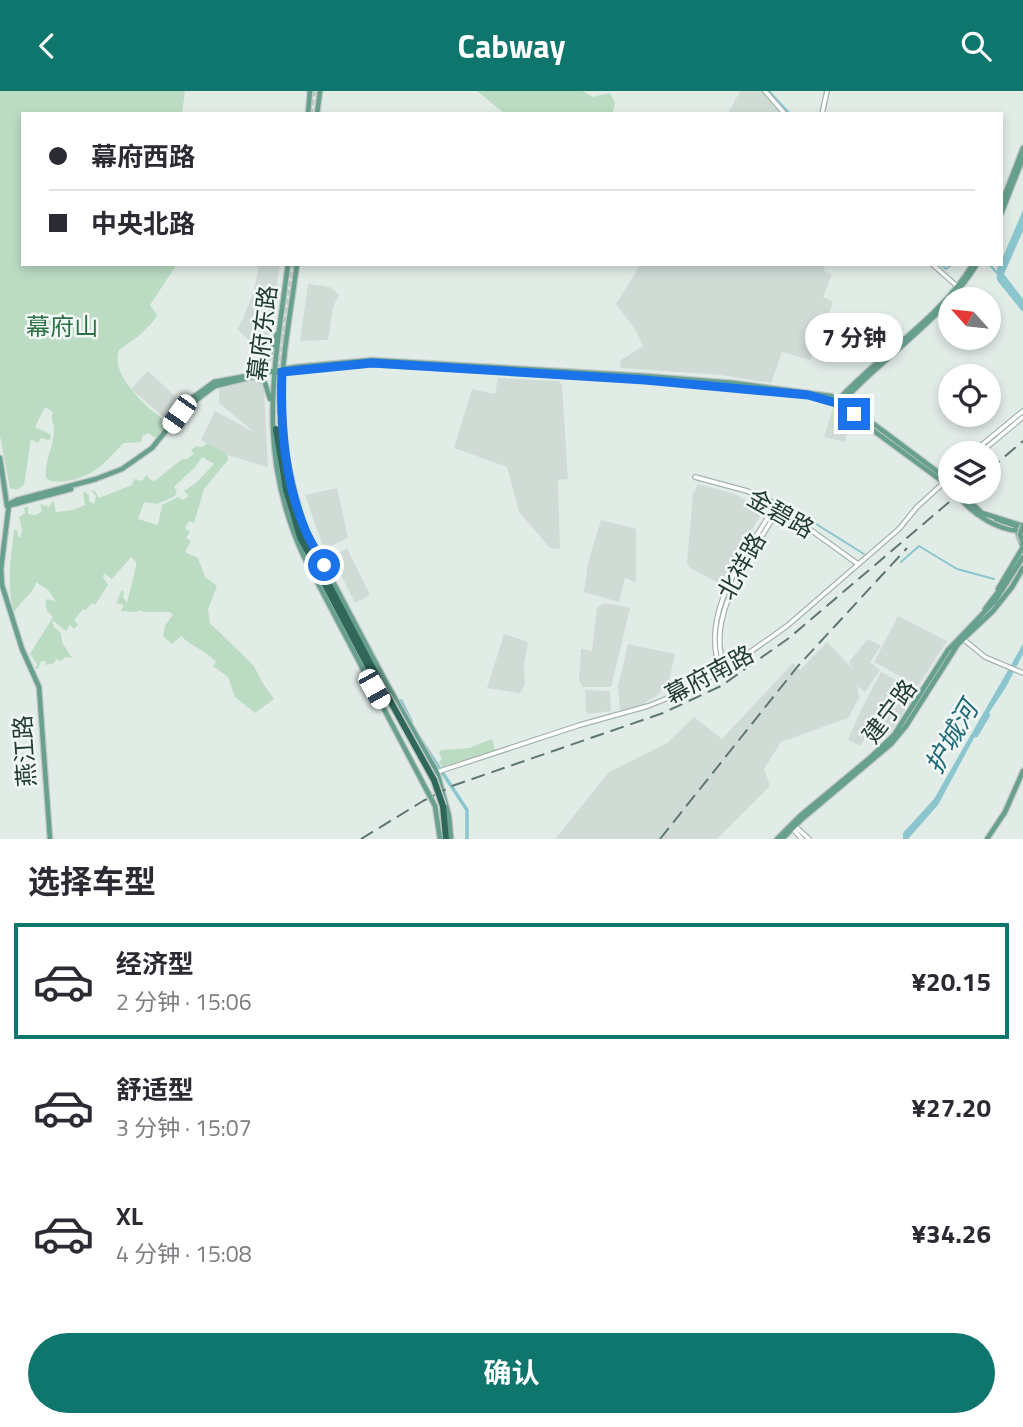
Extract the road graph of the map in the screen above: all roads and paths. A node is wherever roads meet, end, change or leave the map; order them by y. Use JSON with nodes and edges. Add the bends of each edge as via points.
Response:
{"nodes":[{"id":1,"x":310,"y":91,"type":"edge"},
{"id":2,"x":320,"y":91,"type":"edge"},
{"id":3,"x":765,"y":91,"type":"edge"},
{"id":4,"x":827,"y":91,"type":"edge"},
{"id":5,"x":308,"y":112,"type":"edge"},
{"id":6,"x":317,"y":112,"type":"edge"},
{"id":7,"x":783,"y":112,"type":"edge"},
{"id":8,"x":822,"y":112,"type":"edge"},
{"id":9,"x":1023,"y":148,"type":"edge"},
{"id":10,"x":1023,"y":158,"type":"edge"},
{"id":11,"x":1003,"y":200,"type":"edge"},
{"id":12,"x":1003,"y":209,"type":"edge"},
{"id":13,"x":288,"y":266,"type":"edge"},
{"id":14,"x":298,"y":266,"type":"edge"},
{"id":15,"x":934,"y":266,"type":"edge"},
{"id":16,"x":974,"y":266,"type":"edge"},
{"id":17,"x":958,"y":287,"type":"joint"},
{"id":18,"x":938,"y":306,"type":"edge"},
{"id":19,"x":280,"y":327,"type":"junction"},
{"id":20,"x":283,"y":370,"type":"junction"},
{"id":21,"x":273,"y":372,"type":"junction"},
{"id":22,"x":255,"y":375,"type":"junction"},
{"id":23,"x":840,"y":402,"type":"junction"},
{"id":24,"x":271,"y":407,"type":"junction"},
{"id":25,"x":1023,"y":411,"type":"edge"},
{"id":26,"x":1023,"y":417,"type":"edge"},
{"id":27,"x":278,"y":429,"type":"tunnel mouth"},
{"id":28,"x":987,"y":441,"type":"edge"},
{"id":29,"x":994,"y":441,"type":"edge"},
{"id":30,"x":0,"y":458,"type":"edge"},
{"id":31,"x":938,"y":473,"type":"edge"},
{"id":32,"x":695,"y":477,"type":"dead end"},
{"id":33,"x":938,"y":487,"type":"edge"},
{"id":34,"x":970,"y":504,"type":"edge"},
{"id":35,"x":8,"y":505,"type":"junction"},
{"id":36,"x":778,"y":505,"type":"junction"},
{"id":37,"x":981,"y":514,"type":"junction"},
{"id":38,"x":1021,"y":527,"type":"edge"},
{"id":39,"x":1023,"y":542,"type":"edge"},
{"id":40,"x":1023,"y":551,"type":"edge"},
{"id":41,"x":1023,"y":557,"type":"edge"},
{"id":42,"x":858,"y":564,"type":"junction"},
{"id":43,"x":1023,"y":566,"type":"edge"},
{"id":44,"x":0,"y":570,"type":"edge"},
{"id":45,"x":1023,"y":574,"type":"edge"},
{"id":46,"x":0,"y":582,"type":"edge"},
{"id":47,"x":1002,"y":593,"type":"junction"},
{"id":48,"x":981,"y":615,"type":"junction"},
{"id":49,"x":961,"y":637,"type":"junction"},
{"id":50,"x":723,"y":670,"type":"junction"},
{"id":51,"x":1022,"y":673,"type":"edge"},
{"id":52,"x":430,"y":759,"type":"junction"},
{"id":53,"x":416,"y":766,"type":"junction"},
{"id":54,"x":1023,"y":771,"type":"edge"},
{"id":55,"x":438,"y":772,"type":"junction"},
{"id":56,"x":1023,"y":778,"type":"edge"},
{"id":57,"x":422,"y":779,"type":"junction"},
{"id":58,"x":792,"y":827,"type":"junction"},
{"id":59,"x":49,"y":839,"type":"edge"},
{"id":60,"x":445,"y":839,"type":"edge"},
{"id":61,"x":777,"y":839,"type":"edge"},
{"id":62,"x":782,"y":839,"type":"edge"},
{"id":63,"x":802,"y":839,"type":"edge"},
{"id":64,"x":810,"y":839,"type":"edge"},
{"id":65,"x":989,"y":839,"type":"edge"}],
"edges":[{"from":1,"to":5,"type":"main road"},
{"from":2,"to":6,"type":"main road"},
{"from":3,"to":7,"type":"street"},
{"from":4,"to":8,"type":"street"},
{"from":9,"to":11,"type":"main road"},
{"from":10,"to":12,"type":"main road"},
{"from":13,"to":19,"type":"main road","name":"幕府东路"},
{"from":14,"to":20,"type":"main road","name":"幕府东路"},
{"from":15,"to":17,"type":"street"},
{"from":16,"to":17,"type":"main road"},
{"from":18,"to":23,"type":"main road"},
{"from":19,"to":21,"type":"main road","name":"幕府东路"},
{"from":19,"to":22,"type":"main road","via":[[269,357]]},
{"from":20,"to":21,"type":"main road"},
{"from":20,"to":23,"type":"main road","via":[[372,360],[734,383],[831,395]]},
{"from":20,"to":52,"type":"main road","name":"幕府东路","via":[[286,457],[305,531]]},
{"from":21,"to":22,"type":"main road"},
{"from":21,"to":24,"type":"main road","name":"幕府东路"},
{"from":22,"to":24,"type":"main road","via":[[265,383]]},
{"from":22,"to":35,"type":"main road","via":[[202,394],[154,450],[124,471]]},
{"from":23,"to":31,"type":"main road"},
{"from":24,"to":53,"type":"main road","name":"幕府东路","via":[[274,456],[293,534]]},
{"from":25,"to":28,"type":"street"},
{"from":26,"to":29,"type":"street"},
{"from":27,"to":60,"type":"highway","bridge":true,"via":[[286,490],[300,537],[425,770],[441,806]]},
{"from":30,"to":35,"type":"main road"},
{"from":32,"to":36,"type":"street","name":"金碧路"},
{"from":33,"to":42,"type":"street","name":"幕府南路"},
{"from":34,"to":37,"type":"main road"},
{"from":35,"to":44,"type":"main road"},
{"from":35,"to":59,"type":"main road","via":[[2,585],[39,687]]},
{"from":36,"to":42,"type":"street","name":"金碧路"},
{"from":36,"to":50,"type":"street","name":"北祥路","via":[[727,600],[719,633]]},
{"from":37,"to":38,"type":"main road"},
{"from":37,"to":38,"type":"main road"},
{"from":37,"to":38,"type":"main road","via":[[997,525]]},
{"from":38,"to":39,"type":"main road","bridge":true},
{"from":38,"to":47,"type":"main road","via":[[1023,547]]},
{"from":40,"to":47,"type":"main road"},
{"from":41,"to":47,"type":"main road","name":"建宁路"},
{"from":42,"to":50,"type":"street","name":"幕府南路","via":[[778,633]]},
{"from":43,"to":47,"type":"main road","name":"建宁路"},
{"from":43,"to":47,"type":"main road","via":[[1012,587]]},
{"from":45,"to":47,"type":"main road","via":[[1014,589]]},
{"from":46,"to":59,"type":"main road","name":"燕江路","via":[[37,688]]},
{"from":47,"to":48,"type":"main road","name":"建宁路"},
{"from":47,"to":48,"type":"main road","name":"建宁路"},
{"from":47,"to":49,"type":"main road","name":"建宁路","via":[[981,622]]},
{"from":48,"to":49,"type":"main road","name":"建宁路"},
{"from":49,"to":51,"type":"street","via":[[985,657]]},
{"from":49,"to":58,"type":"main road","name":"建宁路","via":[[891,744]]},
{"from":50,"to":55,"type":"street","name":"幕府南路","via":[[648,706]]},
{"from":52,"to":53,"type":"street"},
{"from":52,"to":55,"type":"main road","name":"幕府东路"},
{"from":53,"to":57,"type":"main road","name":"幕府东路"},
{"from":54,"to":65,"type":"main road"},
{"from":55,"to":57,"type":"street","name":"幕府南路"},
{"from":55,"to":60,"type":"main road","name":"幕府东路","via":[[449,816]]},
{"from":56,"to":65,"type":"main road","via":[[1007,814]]},
{"from":57,"to":60,"type":"main road","name":"幕府东路"},
{"from":58,"to":61,"type":"main road","name":"建宁路"},
{"from":58,"to":62,"type":"main road","name":"建宁路"},
{"from":58,"to":63,"type":"street"},
{"from":58,"to":64,"type":"street"}]}
